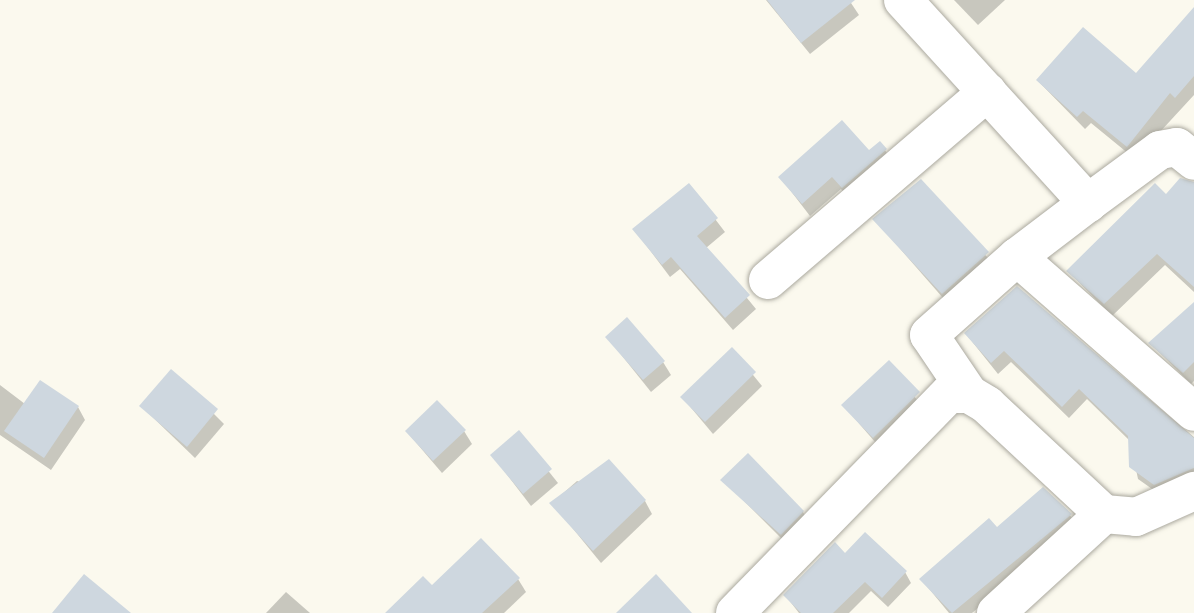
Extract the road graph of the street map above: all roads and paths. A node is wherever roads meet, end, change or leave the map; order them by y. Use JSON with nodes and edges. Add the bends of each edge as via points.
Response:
{"nodes":[{"id":1,"x":903,"y":0,"type":"edge"},
{"id":2,"x":988,"y":92,"type":"junction"},
{"id":3,"x":1194,"y":161,"type":"edge"},
{"id":4,"x":1088,"y":203,"type":"junction"},
{"id":5,"x":1017,"y":257,"type":"junction"},
{"id":6,"x":768,"y":280,"type":"dead end"},
{"id":7,"x":969,"y":394,"type":"junction"},
{"id":8,"x":1194,"y":412,"type":"edge"},
{"id":9,"x":1194,"y":491,"type":"edge"},
{"id":10,"x":1104,"y":514,"type":"junction"},
{"id":11,"x":736,"y":613,"type":"edge"},
{"id":12,"x":996,"y":613,"type":"edge"}],
"edges":[{"from":1,"to":2,"type":"street"},
{"from":2,"to":4,"type":"street"},
{"from":2,"to":6,"type":"street"},
{"from":3,"to":4,"type":"street","via":[[1177,147],[1160,150]]},
{"from":4,"to":5,"type":"street"},
{"from":5,"to":7,"type":"street","via":[[929,335]]},
{"from":5,"to":8,"type":"street"},
{"from":7,"to":10,"type":"street"},
{"from":7,"to":11,"type":"street","via":[[949,394]]},
{"from":9,"to":10,"type":"street","via":[[1136,517]]},
{"from":10,"to":12,"type":"street"}]}
